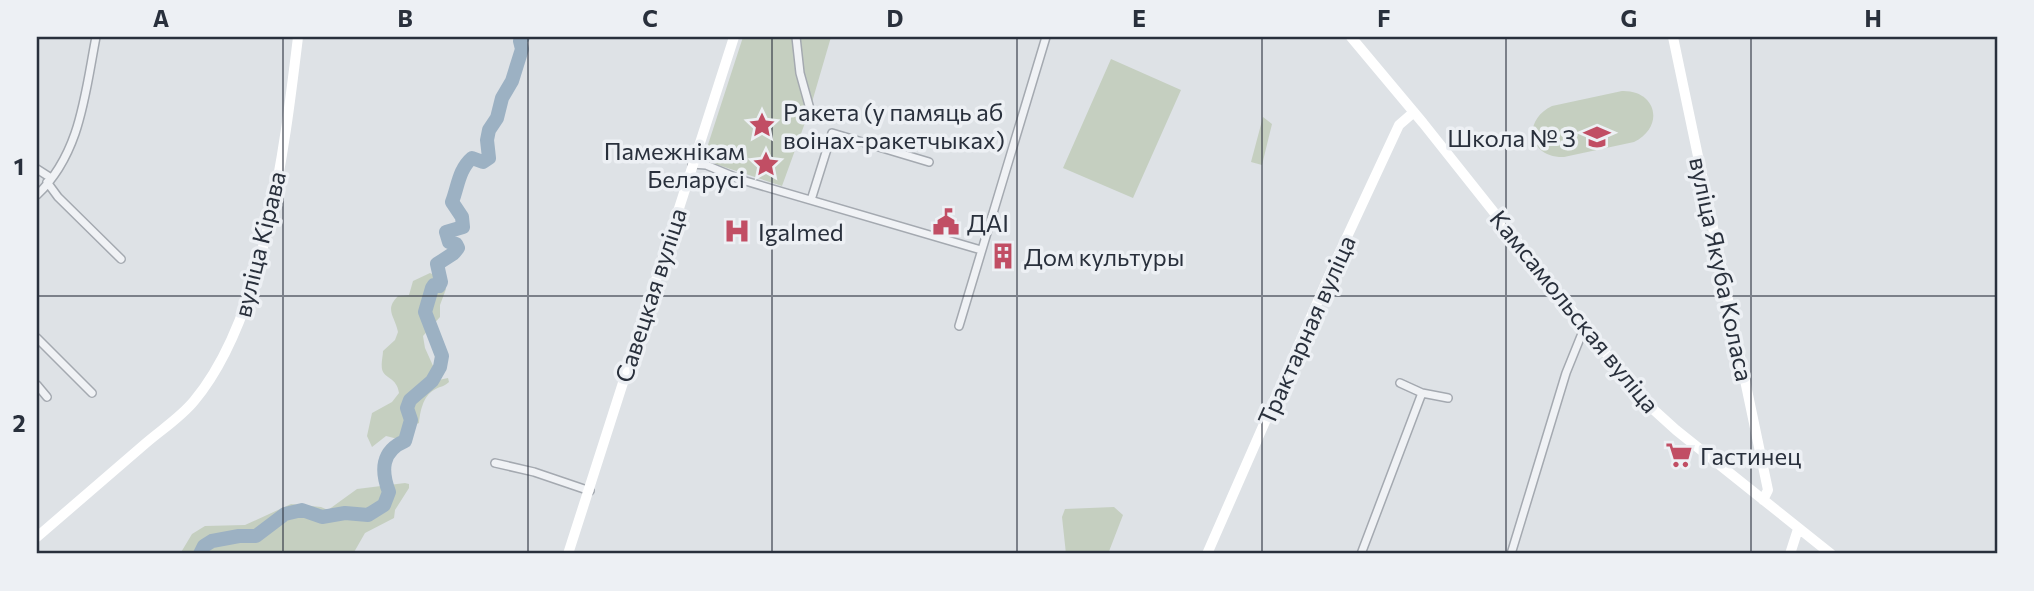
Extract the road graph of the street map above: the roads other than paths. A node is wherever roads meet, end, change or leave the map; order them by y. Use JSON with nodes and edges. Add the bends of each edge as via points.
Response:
{"nodes":[{"id":1,"x":96,"y":37,"type":"edge"},
{"id":2,"x":298,"y":37,"type":"edge"},
{"id":3,"x":734,"y":37,"type":"edge"},
{"id":4,"x":796,"y":37,"type":"edge"},
{"id":5,"x":1046,"y":37,"type":"edge"},
{"id":6,"x":1351,"y":37,"type":"edge"},
{"id":7,"x":1673,"y":37,"type":"edge"},
{"id":8,"x":810,"y":109,"type":"dead end"},
{"id":9,"x":1414,"y":112,"type":"junction"},
{"id":10,"x":929,"y":162,"type":"dead end"},
{"id":11,"x":692,"y":164,"type":"junction"},
{"id":12,"x":37,"y":169,"type":"edge"},
{"id":13,"x":49,"y":180,"type":"junction"},
{"id":14,"x":37,"y":195,"type":"edge"},
{"id":15,"x":811,"y":200,"type":"junction"},
{"id":16,"x":981,"y":250,"type":"junction"},
{"id":17,"x":121,"y":259,"type":"dead end"},
{"id":18,"x":1586,"y":325,"type":"junction"},
{"id":19,"x":959,"y":326,"type":"dead end"},
{"id":20,"x":37,"y":338,"type":"edge"},
{"id":21,"x":1400,"y":383,"type":"dead end"},
{"id":22,"x":37,"y":385,"type":"edge"},
{"id":23,"x":92,"y":393,"type":"dead end"},
{"id":24,"x":1422,"y":393,"type":"junction"},
{"id":25,"x":47,"y":397,"type":"dead end"},
{"id":26,"x":1448,"y":398,"type":"dead end"},
{"id":27,"x":495,"y":463,"type":"dead end"},
{"id":28,"x":590,"y":491,"type":"junction"},
{"id":29,"x":1763,"y":500,"type":"junction"},
{"id":30,"x":1798,"y":529,"type":"junction"},
{"id":31,"x":37,"y":537,"type":"edge"},
{"id":32,"x":568,"y":554,"type":"edge"},
{"id":33,"x":1207,"y":554,"type":"edge"},
{"id":34,"x":1361,"y":554,"type":"edge"},
{"id":35,"x":1510,"y":554,"type":"edge"},
{"id":36,"x":1790,"y":554,"type":"edge"},
{"id":37,"x":1831,"y":554,"type":"edge"}],
"edges":[{"from":1,"to":13,"type":"street","via":[[79,125]]},
{"from":2,"to":31,"type":"main road","name":"вуліца Кірава","via":[[261,255],[238,328],[192,403]]},
{"from":3,"to":11,"type":"main road","name":"Савецкая вуліца"},
{"from":4,"to":8,"type":"street"},
{"from":5,"to":16,"type":"street"},
{"from":6,"to":9,"type":"main road","name":"Камсамольская вуліца"},
{"from":7,"to":29,"type":"main road","name":"вуліца Якуба Коласа","via":[[1768,489]]},
{"from":9,"to":18,"type":"main road","name":"Камсамольская вуліца"},
{"from":9,"to":33,"type":"main road","name":"Трактарная вуліца","via":[[1399,125],[1359,209]]},
{"from":10,"to":15,"type":"street","via":[[832,133]]},
{"from":11,"to":15,"type":"street"},
{"from":11,"to":28,"type":"main road","name":"Савецкая вуліца"},
{"from":12,"to":13,"type":"street"},
{"from":13,"to":14,"type":"street"},
{"from":13,"to":17,"type":"street","via":[[58,197]]},
{"from":15,"to":16,"type":"street"},
{"from":16,"to":19,"type":"street"},
{"from":18,"to":29,"type":"main road","name":"Камсамольская вуліца","via":[[1659,416]]},
{"from":18,"to":35,"type":"street","via":[[1566,373]]},
{"from":20,"to":23,"type":"street"},
{"from":21,"to":24,"type":"street"},
{"from":22,"to":25,"type":"street"},
{"from":24,"to":26,"type":"street"},
{"from":24,"to":34,"type":"street"},
{"from":27,"to":28,"type":"street"},
{"from":28,"to":32,"type":"main road","name":"Савецкая вуліца"},
{"from":29,"to":30,"type":"main road","name":"Камсамольская вуліца"},
{"from":30,"to":36,"type":"main road"},
{"from":30,"to":37,"type":"main road","name":"Камсамольская вуліца"}]}
